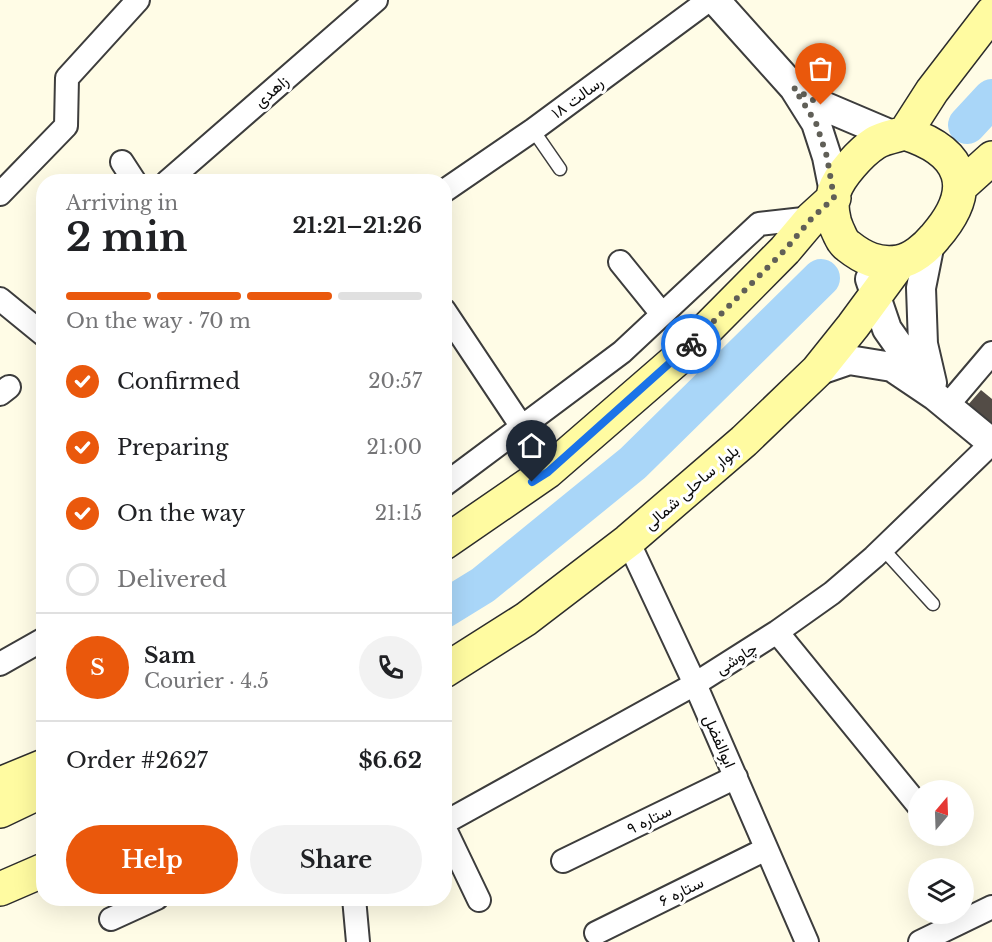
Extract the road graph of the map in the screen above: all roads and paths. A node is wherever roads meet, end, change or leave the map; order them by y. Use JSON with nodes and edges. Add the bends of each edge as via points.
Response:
{"nodes":[{"id":1,"x":138,"y":0,"type":"edge"},
{"id":2,"x":376,"y":0,"type":"edge"},
{"id":3,"x":710,"y":0,"type":"edge"},
{"id":4,"x":715,"y":0,"type":"edge"},
{"id":5,"x":981,"y":0,"type":"edge"},
{"id":6,"x":992,"y":11,"type":"edge"},
{"id":7,"x":794,"y":88,"type":"junction"},
{"id":8,"x":532,"y":130,"type":"junction"},
{"id":9,"x":899,"y":135,"type":"junction"},
{"id":10,"x":992,"y":158,"type":"edge"},
{"id":11,"x":122,"y":162,"type":"dead end"},
{"id":12,"x":560,"y":169,"type":"dead end"},
{"id":13,"x":130,"y":174,"type":"edge"},
{"id":14,"x":175,"y":174,"type":"edge"},
{"id":15,"x":452,"y":185,"type":"edge"},
{"id":16,"x":961,"y":186,"type":"junction"},
{"id":17,"x":0,"y":194,"type":"edge"},
{"id":18,"x":827,"y":203,"type":"junction"},
{"id":19,"x":930,"y":243,"type":"junction"},
{"id":20,"x":863,"y":258,"type":"junction"},
{"id":21,"x":620,"y":262,"type":"dead end"},
{"id":22,"x":900,"y":262,"type":"junction"},
{"id":23,"x":876,"y":297,"type":"junction"},
{"id":24,"x":0,"y":299,"type":"edge"},
{"id":25,"x":662,"y":314,"type":"junction"},
{"id":26,"x":452,"y":322,"type":"edge"},
{"id":27,"x":36,"y":328,"type":"edge"},
{"id":28,"x":992,"y":353,"type":"edge"},
{"id":29,"x":817,"y":371,"type":"junction"},
{"id":30,"x":941,"y":401,"type":"junction"},
{"id":31,"x":522,"y":427,"type":"junction"},
{"id":32,"x":992,"y":443,"type":"edge"},
{"id":33,"x":452,"y":479,"type":"edge"},
{"id":34,"x":452,"y":538,"type":"edge"},
{"id":35,"x":628,"y":541,"type":"junction"},
{"id":36,"x":883,"y":549,"type":"junction"},
{"id":37,"x":933,"y":603,"type":"dead end"},
{"id":38,"x":777,"y":632,"type":"junction"},
{"id":39,"x":36,"y":642,"type":"edge"},
{"id":40,"x":3,"y":656,"type":"edge"},
{"id":41,"x":452,"y":666,"type":"edge"},
{"id":42,"x":695,"y":684,"type":"junction"},
{"id":43,"x":36,"y":769,"type":"edge"},
{"id":44,"x":736,"y":777,"type":"junction"},
{"id":45,"x":0,"y":784,"type":"edge"},
{"id":46,"x":908,"y":793,"type":"edge"},
{"id":47,"x":36,"y":794,"type":"edge"},
{"id":48,"x":0,"y":811,"type":"edge"},
{"id":49,"x":452,"y":821,"type":"edge"},
{"id":50,"x":452,"y":842,"type":"edge"},
{"id":51,"x":766,"y":849,"type":"junction"},
{"id":52,"x":563,"y":861,"type":"dead end"},
{"id":53,"x":36,"y":873,"type":"edge"},
{"id":54,"x":0,"y":889,"type":"edge"},
{"id":55,"x":36,"y":896,"type":"edge"},
{"id":56,"x":479,"y":900,"type":"dead end"},
{"id":57,"x":140,"y":906,"type":"edge"},
{"id":58,"x":354,"y":906,"type":"edge"},
{"id":59,"x":992,"y":908,"type":"edge"},
{"id":60,"x":0,"y":911,"type":"edge"},
{"id":61,"x":111,"y":920,"type":"dead end"},
{"id":62,"x":596,"y":933,"type":"dead end"},
{"id":63,"x":356,"y":941,"type":"edge"},
{"id":64,"x":807,"y":942,"type":"edge"},
{"id":65,"x":920,"y":942,"type":"edge"}],
"edges":[{"from":1,"to":17,"type":"street","via":[[67,78],[66,126]]},
{"from":2,"to":14,"type":"street","name":"زاهدی"},
{"from":3,"to":8,"type":"street","name":"رسالت ۱۸"},
{"from":4,"to":7,"type":"street"},
{"from":5,"to":6,"type":"street"},
{"from":6,"to":9,"type":"main road"},
{"from":7,"to":9,"type":"street","via":[[821,105]]},
{"from":7,"to":18,"type":"street","via":[[816,123],[827,157]]},
{"from":8,"to":12,"type":"lane"},
{"from":8,"to":15,"type":"street","name":"رسالت ۱۸"},
{"from":9,"to":16,"type":"main road","via":[[924,139],[937,146],[957,170]]},
{"from":9,"to":18,"type":"main road","via":[[876,142],[858,157]]},
{"from":10,"to":16,"type":"main road"},
{"from":11,"to":13,"type":"street"},
{"from":16,"to":19,"type":"main road","via":[[955,209]]},
{"from":18,"to":20,"type":"main road","via":[[843,243]]},
{"from":18,"to":25,"type":"street","via":[[759,224]]},
{"from":18,"to":34,"type":"main road","via":[[675,361],[548,472]]},
{"from":19,"to":22,"type":"main road"},
{"from":19,"to":30,"type":"street","via":[[921,288],[923,344]]},
{"from":20,"to":22,"type":"main road"},
{"from":20,"to":23,"type":"street"},
{"from":21,"to":25,"type":"street"},
{"from":22,"to":23,"type":"main road","name":"بلوار ساحلی شمالی"},
{"from":23,"to":29,"type":"main road","name":"بلوار ساحلی شمالی"},
{"from":23,"to":30,"type":"street","via":[[887,329]]},
{"from":24,"to":27,"type":"street"},
{"from":25,"to":31,"type":"street","via":[[622,352]]},
{"from":26,"to":31,"type":"street"},
{"from":28,"to":30,"type":"street"},
{"from":29,"to":30,"type":"street","via":[[849,360],[892,367]]},
{"from":29,"to":35,"type":"main road","name":"بلوار ساحلی شمالی","via":[[744,441]]},
{"from":30,"to":32,"type":"street"},
{"from":31,"to":33,"type":"street"},
{"from":32,"to":36,"type":"street","name":"چاوشی"},
{"from":35,"to":41,"type":"main road","name":"بلوار ساحلی شمالی","via":[[526,619]]},
{"from":35,"to":42,"type":"street","name":"ابوالفضل"},
{"from":36,"to":37,"type":"lane"},
{"from":36,"to":38,"type":"street","name":"چاوشی","via":[[832,593]]},
{"from":38,"to":42,"type":"street","name":"چاوشی"},
{"from":38,"to":46,"type":"street"},
{"from":39,"to":40,"type":"street"},
{"from":42,"to":44,"type":"street","name":"ابوالفضل"},
{"from":42,"to":49,"type":"street","name":"چاوشی"},
{"from":43,"to":45,"type":"main road"},
{"from":44,"to":51,"type":"street","name":"ابوالفضل"},
{"from":44,"to":52,"type":"street","name":"ستاره ۹"},
{"from":47,"to":48,"type":"main road"},
{"from":50,"to":56,"type":"street"},
{"from":51,"to":62,"type":"street","name":"ستاره ۶"},
{"from":51,"to":64,"type":"street","name":"ابوالفضل"},
{"from":53,"to":54,"type":"main road"},
{"from":55,"to":60,"type":"main road"},
{"from":57,"to":61,"type":"street"},
{"from":58,"to":63,"type":"street"},
{"from":59,"to":65,"type":"street"}]}
